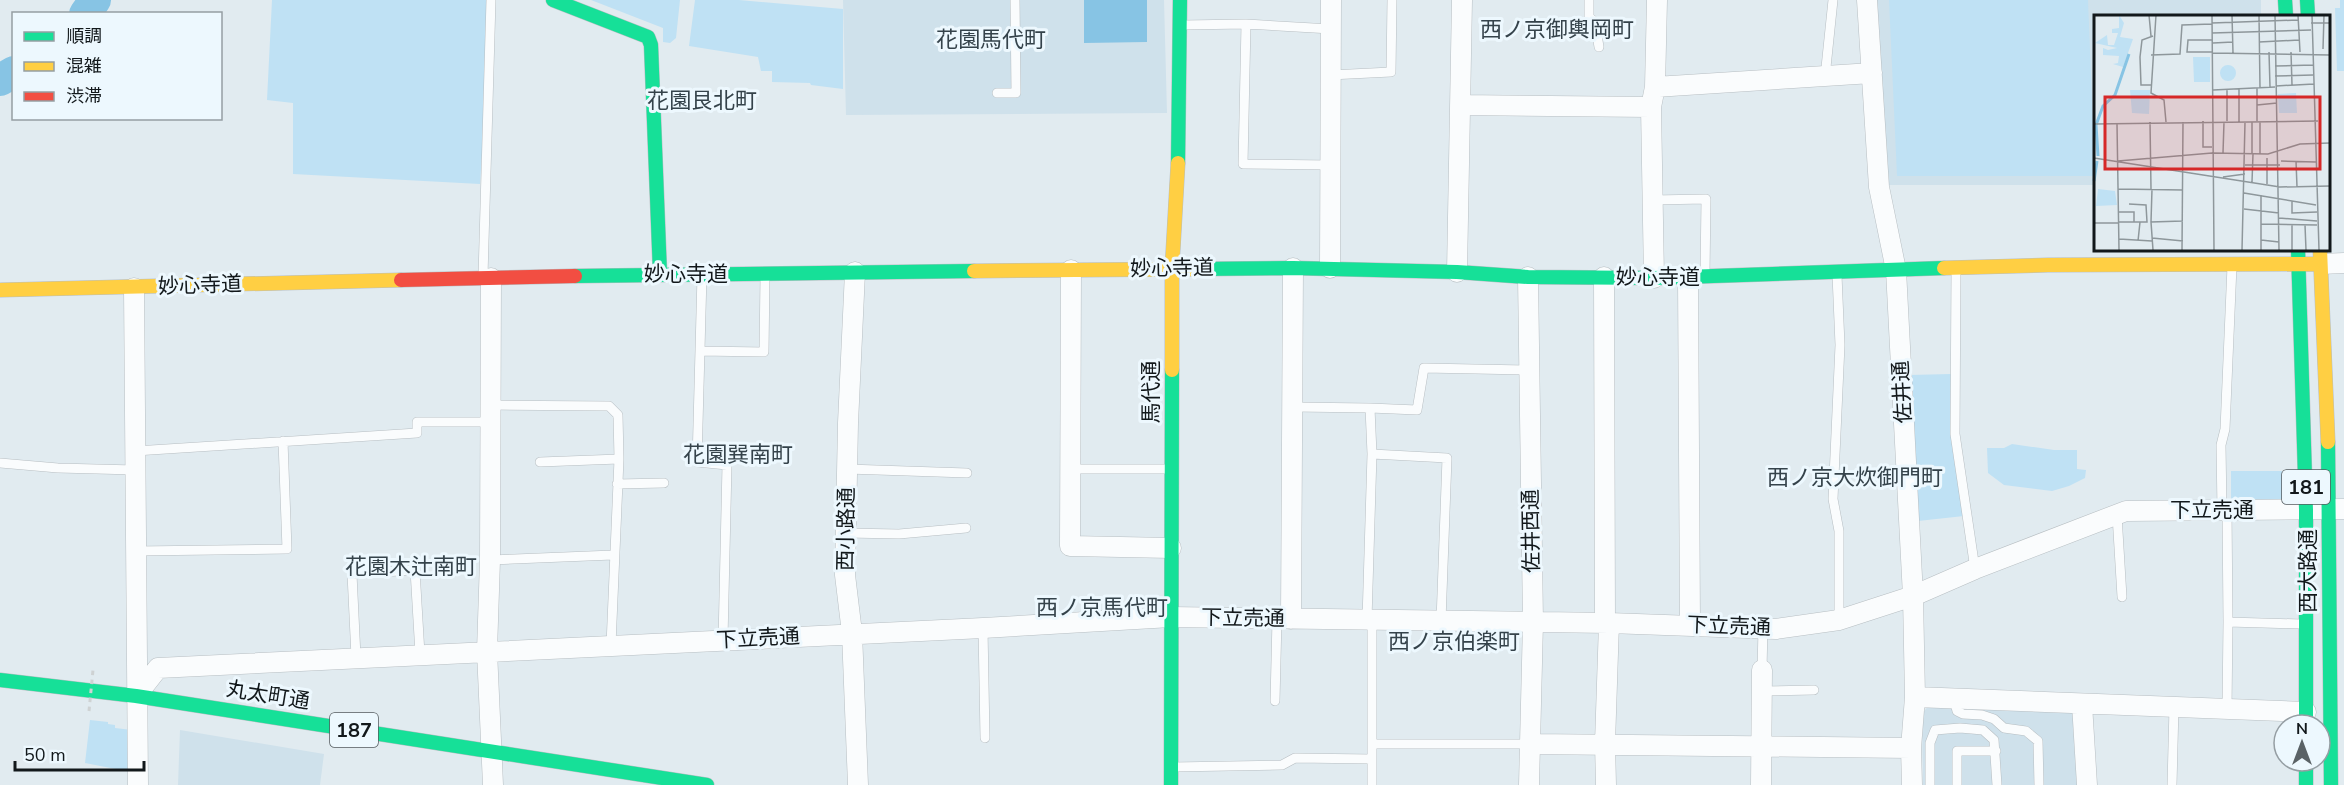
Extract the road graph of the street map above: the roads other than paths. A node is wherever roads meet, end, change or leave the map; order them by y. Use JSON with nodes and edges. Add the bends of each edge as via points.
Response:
{"nodes":[{"id":1,"x":491,"y":0,"type":"edge"},
{"id":2,"x":552,"y":0,"type":"edge"},
{"id":3,"x":1015,"y":0,"type":"edge"},
{"id":4,"x":1180,"y":0,"type":"edge"},
{"id":5,"x":1331,"y":0,"type":"edge"},
{"id":6,"x":1392,"y":0,"type":"edge"},
{"id":7,"x":1462,"y":0,"type":"edge"},
{"id":8,"x":1589,"y":0,"type":"edge"},
{"id":9,"x":1657,"y":0,"type":"edge"},
{"id":10,"x":1833,"y":0,"type":"edge"},
{"id":11,"x":1867,"y":0,"type":"edge"},
{"id":12,"x":2285,"y":0,"type":"edge"},
{"id":13,"x":2307,"y":0,"type":"edge"},
{"id":14,"x":2286,"y":15,"type":"edge"},
{"id":15,"x":2308,"y":15,"type":"edge"},
{"id":16,"x":1246,"y":24,"type":"junction"},
{"id":17,"x":1181,"y":25,"type":"junction"},
{"id":18,"x":1331,"y":29,"type":"junction"},
{"id":19,"x":1599,"y":47,"type":"dead end"},
{"id":20,"x":1872,"y":73,"type":"junction"},
{"id":21,"x":1330,"y":75,"type":"junction"},
{"id":22,"x":1825,"y":77,"type":"junction"},
{"id":23,"x":1655,"y":87,"type":"junction"},
{"id":24,"x":997,"y":93,"type":"dead end"},
{"id":25,"x":1460,"y":105,"type":"junction"},
{"id":26,"x":1651,"y":107,"type":"junction"},
{"id":27,"x":1329,"y":165,"type":"junction"},
{"id":28,"x":1653,"y":200,"type":"junction"},
{"id":29,"x":2298,"y":250,"type":"edge"},
{"id":30,"x":2320,"y":256,"type":"edge"},
{"id":31,"x":2344,"y":263,"type":"edge"},
{"id":32,"x":2232,"y":264,"type":"junction"},
{"id":33,"x":2298,"y":264,"type":"junction"},
{"id":34,"x":1172,"y":268,"type":"junction"},
{"id":35,"x":1293,"y":268,"type":"junction"},
{"id":36,"x":1330,"y":268,"type":"junction"},
{"id":37,"x":1956,"y":268,"type":"junction"},
{"id":38,"x":1071,"y":270,"type":"junction"},
{"id":39,"x":1896,"y":270,"type":"junction"},
{"id":40,"x":855,"y":272,"type":"junction"},
{"id":41,"x":1457,"y":272,"type":"junction"},
{"id":42,"x":1836,"y":272,"type":"junction"},
{"id":43,"x":702,"y":273,"type":"junction"},
{"id":44,"x":660,"y":274,"type":"junction"},
{"id":45,"x":765,"y":274,"type":"junction"},
{"id":46,"x":1528,"y":277,"type":"junction"},
{"id":47,"x":1604,"y":277,"type":"junction"},
{"id":48,"x":1697,"y":277,"type":"junction"},
{"id":49,"x":487,"y":278,"type":"junction"},
{"id":50,"x":1654,"y":278,"type":"junction"},
{"id":51,"x":135,"y":288,"type":"junction"},
{"id":52,"x":0,"y":290,"type":"edge"},
{"id":53,"x":700,"y":351,"type":"junction"},
{"id":54,"x":1529,"y":370,"type":"junction"},
{"id":55,"x":1294,"y":407,"type":"junction"},
{"id":56,"x":1370,"y":408,"type":"junction"},
{"id":57,"x":492,"y":414,"type":"junction"},
{"id":58,"x":283,"y":441,"type":"junction"},
{"id":59,"x":135,"y":451,"type":"junction"},
{"id":60,"x":1372,"y":453,"type":"junction"},
{"id":61,"x":619,"y":459,"type":"junction"},
{"id":62,"x":540,"y":462,"type":"dead end"},
{"id":63,"x":0,"y":463,"type":"edge"},
{"id":64,"x":1071,"y":469,"type":"junction"},
{"id":65,"x":1172,"y":469,"type":"junction"},
{"id":66,"x":135,"y":470,"type":"junction"},
{"id":67,"x":847,"y":470,"type":"junction"},
{"id":68,"x":967,"y":473,"type":"dead end"},
{"id":69,"x":664,"y":483,"type":"dead end"},
{"id":70,"x":617,"y":484,"type":"junction"},
{"id":71,"x":2336,"y":509,"type":"edge"},
{"id":72,"x":2224,"y":510,"type":"junction"},
{"id":73,"x":2306,"y":510,"type":"junction"},
{"id":74,"x":2117,"y":514,"type":"junction"},
{"id":75,"x":966,"y":528,"type":"dead end"},
{"id":76,"x":846,"y":533,"type":"junction"},
{"id":77,"x":1172,"y":548,"type":"junction"},
{"id":78,"x":136,"y":551,"type":"junction"},
{"id":79,"x":613,"y":555,"type":"junction"},
{"id":80,"x":490,"y":560,"type":"junction"},
{"id":81,"x":1975,"y":569,"type":"junction"},
{"id":82,"x":1913,"y":596,"type":"junction"},
{"id":83,"x":2122,"y":597,"type":"dead end"},
{"id":84,"x":1171,"y":617,"type":"junction"},
{"id":85,"x":1284,"y":619,"type":"junction"},
{"id":86,"x":1839,"y":620,"type":"junction"},
{"id":87,"x":1370,"y":621,"type":"junction"},
{"id":88,"x":1442,"y":621,"type":"junction"},
{"id":89,"x":1533,"y":622,"type":"junction"},
{"id":90,"x":2228,"y":622,"type":"junction"},
{"id":91,"x":1607,"y":623,"type":"junction"},
{"id":92,"x":2306,"y":624,"type":"junction"},
{"id":93,"x":1690,"y":625,"type":"junction"},
{"id":94,"x":2337,"y":627,"type":"edge"},
{"id":95,"x":983,"y":628,"type":"junction"},
{"id":96,"x":1763,"y":628,"type":"junction"},
{"id":97,"x":852,"y":633,"type":"junction"},
{"id":98,"x":723,"y":640,"type":"junction"},
{"id":99,"x":611,"y":645,"type":"junction"},
{"id":100,"x":487,"y":651,"type":"junction"},
{"id":101,"x":420,"y":654,"type":"junction"},
{"id":102,"x":356,"y":657,"type":"junction"},
{"id":103,"x":1762,"y":670,"type":"joint"},
{"id":104,"x":0,"y":680,"type":"edge"},
{"id":105,"x":1814,"y":690,"type":"dead end"},
{"id":106,"x":1762,"y":691,"type":"junction"},
{"id":107,"x":136,"y":696,"type":"junction"},
{"id":108,"x":1915,"y":697,"type":"junction"},
{"id":109,"x":1954,"y":699,"type":"junction"},
{"id":110,"x":1275,"y":701,"type":"dead end"},
{"id":111,"x":2082,"y":704,"type":"junction"},
{"id":112,"x":2174,"y":707,"type":"junction"},
{"id":113,"x":2227,"y":709,"type":"junction"},
{"id":114,"x":2306,"y":713,"type":"edge"},
{"id":115,"x":2272,"y":714,"type":"edge"},
{"id":116,"x":2004,"y":728,"type":"junction"},
{"id":117,"x":986,"y":738,"type":"dead end"},
{"id":118,"x":1994,"y":740,"type":"junction"},
{"id":119,"x":1605,"y":743,"type":"junction"},
{"id":120,"x":1372,"y":744,"type":"junction"},
{"id":121,"x":1530,"y":744,"type":"junction"},
{"id":122,"x":1761,"y":746,"type":"junction"},
{"id":123,"x":1911,"y":748,"type":"junction"},
{"id":124,"x":492,"y":751,"type":"junction"},
{"id":125,"x":1996,"y":752,"type":"junction"},
{"id":126,"x":1372,"y":759,"type":"junction"},
{"id":127,"x":1171,"y":767,"type":"junction"},
{"id":128,"x":138,"y":785,"type":"edge"},
{"id":129,"x":493,"y":785,"type":"edge"},
{"id":130,"x":707,"y":785,"type":"edge"},
{"id":131,"x":858,"y":785,"type":"edge"},
{"id":132,"x":1171,"y":785,"type":"edge"},
{"id":133,"x":1372,"y":785,"type":"edge"},
{"id":134,"x":1529,"y":785,"type":"edge"},
{"id":135,"x":1606,"y":785,"type":"edge"},
{"id":136,"x":1761,"y":785,"type":"edge"},
{"id":137,"x":1912,"y":785,"type":"edge"},
{"id":138,"x":1930,"y":785,"type":"edge"},
{"id":139,"x":1957,"y":785,"type":"edge"},
{"id":140,"x":1997,"y":785,"type":"edge"},
{"id":141,"x":2039,"y":785,"type":"edge"},
{"id":142,"x":2087,"y":785,"type":"edge"},
{"id":143,"x":2172,"y":785,"type":"edge"},
{"id":144,"x":2331,"y":785,"type":"edge"}],
"edges":[{"from":1,"to":49,"type":"lane"},
{"from":2,"to":44,"type":"main road","via":[[648,37]]},
{"from":3,"to":24,"type":"lane","via":[[1016,93]]},
{"from":4,"to":17,"type":"main road","name":"馬代通"},
{"from":5,"to":18,"type":"street"},
{"from":6,"to":21,"type":"lane","via":[[1391,72]]},
{"from":7,"to":25,"type":"street"},
{"from":8,"to":19,"type":"lane","via":[[1589,17],[1595,22]]},
{"from":9,"to":23,"type":"street"},
{"from":10,"to":22,"type":"lane"},
{"from":11,"to":20,"type":"street","name":"佐井通"},
{"from":12,"to":14,"type":"main road"},
{"from":13,"to":15,"type":"main road"},
{"from":16,"to":17,"type":"lane"},
{"from":16,"to":18,"type":"lane"},
{"from":16,"to":27,"type":"lane","via":[[1243,164]]},
{"from":17,"to":34,"type":"main road","name":"馬代通","via":[[1180,135]]},
{"from":18,"to":21,"type":"street"},
{"from":20,"to":22,"type":"street"},
{"from":20,"to":39,"type":"street","name":"佐井通","via":[[1879,187]]},
{"from":21,"to":27,"type":"street"},
{"from":22,"to":23,"type":"street"},
{"from":23,"to":26,"type":"street"},
{"from":25,"to":26,"type":"street"},
{"from":25,"to":41,"type":"street"},
{"from":26,"to":28,"type":"street"},
{"from":27,"to":36,"type":"street"},
{"from":28,"to":48,"type":"lane","via":[[1706,199]]},
{"from":28,"to":50,"type":"street"},
{"from":29,"to":33,"type":"main road","name":"西大路通","number":"181"},
{"from":30,"to":31,"type":"street","name":"妙心寺道"},
{"from":30,"to":33,"type":"main road","name":"妙心寺道"},
{"from":30,"to":71,"type":"main road","name":"西大路通","number":"181"},
{"from":32,"to":33,"type":"main road","name":"妙心寺道"},
{"from":32,"to":37,"type":"main road","name":"妙心寺道"},
{"from":32,"to":72,"type":"lane","via":[[2225,429],[2221,445]]},
{"from":33,"to":73,"type":"main road","name":"西大路通","number":"181"},
{"from":34,"to":35,"type":"main road","name":"妙心寺道"},
{"from":34,"to":38,"type":"main road","name":"妙心寺道"},
{"from":34,"to":65,"type":"main road","name":"馬代通"},
{"from":35,"to":36,"type":"main road","name":"妙心寺道"},
{"from":35,"to":55,"type":"street"},
{"from":36,"to":41,"type":"main road","name":"妙心寺道"},
{"from":37,"to":39,"type":"main road","name":"妙心寺道"},
{"from":37,"to":81,"type":"lane","via":[[1955,434]]},
{"from":38,"to":40,"type":"main road","name":"妙心寺道"},
{"from":38,"to":64,"type":"street"},
{"from":39,"to":42,"type":"main road","name":"妙心寺道"},
{"from":39,"to":82,"type":"street","name":"佐井通"},
{"from":40,"to":45,"type":"main road","name":"妙心寺道"},
{"from":40,"to":67,"type":"street","name":"西小路通"},
{"from":41,"to":46,"type":"main road","name":"妙心寺道"},
{"from":42,"to":48,"type":"main road","name":"妙心寺道"},
{"from":42,"to":86,"type":"lane","via":[[1840,345],[1833,499],[1839,531]]},
{"from":43,"to":44,"type":"main road","name":"妙心寺道"},
{"from":43,"to":45,"type":"main road","name":"妙心寺道"},
{"from":43,"to":53,"type":"lane"},
{"from":44,"to":49,"type":"main road","name":"妙心寺道"},
{"from":45,"to":53,"type":"lane","via":[[764,352]]},
{"from":46,"to":47,"type":"main road","name":"妙心寺道"},
{"from":46,"to":54,"type":"street","name":"佐井西通"},
{"from":47,"to":50,"type":"main road","name":"妙心寺道"},
{"from":47,"to":91,"type":"street"},
{"from":48,"to":50,"type":"main road","name":"妙心寺道"},
{"from":48,"to":93,"type":"street"},
{"from":49,"to":51,"type":"main road","name":"妙心寺道"},
{"from":49,"to":57,"type":"street"},
{"from":51,"to":52,"type":"main road","name":"妙心寺道"},
{"from":51,"to":59,"type":"street"},
{"from":53,"to":98,"type":"lane","via":[[697,462],[726,465]]},
{"from":54,"to":56,"type":"lane","via":[[1424,368],[1417,410]]},
{"from":54,"to":89,"type":"street","name":"佐井西通"},
{"from":55,"to":56,"type":"lane"},
{"from":55,"to":85,"type":"street"},
{"from":56,"to":60,"type":"lane"},
{"from":57,"to":58,"type":"lane","via":[[417,422],[417,433]]},
{"from":57,"to":61,"type":"lane","via":[[609,406],[618,415]]},
{"from":57,"to":80,"type":"street"},
{"from":58,"to":59,"type":"lane"},
{"from":58,"to":78,"type":"lane","via":[[287,549]]},
{"from":59,"to":66,"type":"street"},
{"from":60,"to":87,"type":"lane"},
{"from":60,"to":88,"type":"lane","via":[[1447,458]]},
{"from":61,"to":62,"type":"lane"},
{"from":61,"to":70,"type":"lane"},
{"from":63,"to":66,"type":"lane"},
{"from":64,"to":65,"type":"lane"},
{"from":64,"to":77,"type":"street","via":[[1070,546]]},
{"from":65,"to":77,"type":"main road","name":"馬代通"},
{"from":66,"to":78,"type":"street"},
{"from":67,"to":68,"type":"lane"},
{"from":67,"to":76,"type":"street","name":"西小路通"},
{"from":69,"to":70,"type":"lane"},
{"from":70,"to":79,"type":"lane"},
{"from":71,"to":73,"type":"street","name":"下立売通"},
{"from":71,"to":94,"type":"main road","name":"西大路通","number":"181"},
{"from":72,"to":73,"type":"street","name":"下立売通"},
{"from":72,"to":74,"type":"street","name":"下立売通"},
{"from":72,"to":90,"type":"lane"},
{"from":73,"to":92,"type":"main road","name":"西大路通","number":"181"},
{"from":74,"to":81,"type":"street","name":"下立売通"},
{"from":74,"to":83,"type":"lane"},
{"from":75,"to":76,"type":"lane","via":[[899,534]]},
{"from":76,"to":97,"type":"street","name":"西小路通","via":[[845,575]]},
{"from":77,"to":84,"type":"main road","name":"馬代通"},
{"from":78,"to":107,"type":"street"},
{"from":79,"to":80,"type":"lane"},
{"from":79,"to":99,"type":"lane"},
{"from":80,"to":100,"type":"street"},
{"from":81,"to":82,"type":"street","name":"下立売通"},
{"from":82,"to":86,"type":"street","name":"下立売通"},
{"from":82,"to":108,"type":"street","name":"佐井通"},
{"from":84,"to":85,"type":"street","name":"下立売通"},
{"from":84,"to":95,"type":"street","name":"下立売通"},
{"from":84,"to":127,"type":"main road","name":"馬代通"},
{"from":85,"to":87,"type":"street","name":"下立売通"},
{"from":85,"to":110,"type":"lane"},
{"from":86,"to":96,"type":"street","name":"下立売通"},
{"from":87,"to":88,"type":"street","name":"下立売通"},
{"from":87,"to":120,"type":"lane"},
{"from":88,"to":89,"type":"street","name":"下立売通"},
{"from":89,"to":91,"type":"street","name":"下立売通"},
{"from":89,"to":121,"type":"street","name":"佐井西通"},
{"from":90,"to":92,"type":"lane"},
{"from":90,"to":113,"type":"lane"},
{"from":91,"to":93,"type":"street","name":"下立売通"},
{"from":91,"to":119,"type":"street"},
{"from":92,"to":114,"type":"main road","name":"西大路通","number":"181"},
{"from":93,"to":96,"type":"street","name":"下立売通"},
{"from":94,"to":144,"type":"main road","name":"西大路通","number":"181"},
{"from":95,"to":97,"type":"street","name":"下立売通"},
{"from":95,"to":117,"type":"lane"},
{"from":96,"to":103,"type":"lane"},
{"from":97,"to":98,"type":"street","name":"下立売通"},
{"from":97,"to":131,"type":"street","name":"西小路通"},
{"from":98,"to":99,"type":"street","name":"下立売通"},
{"from":99,"to":100,"type":"street","name":"下立売通"},
{"from":100,"to":101,"type":"street","name":"下立売通"},
{"from":100,"to":124,"type":"street"},
{"from":101,"to":102,"type":"street","name":"下立売通"},
{"from":101,"to":102,"type":"lane","via":[[415,570],[352,574]]},
{"from":102,"to":107,"type":"street","name":"下立売通","via":[[158,668]]},
{"from":103,"to":106,"type":"street"},
{"from":104,"to":107,"type":"main road","name":"丸太町通","number":"187"},
{"from":105,"to":106,"type":"lane"},
{"from":106,"to":122,"type":"street"},
{"from":107,"to":124,"type":"main road","name":"丸太町通","number":"187"},
{"from":107,"to":128,"type":"street"},
{"from":108,"to":109,"type":"street"},
{"from":108,"to":123,"type":"street","name":"佐井通"},
{"from":109,"to":111,"type":"street"},
{"from":109,"to":116,"type":"lane","via":[[1957,711],[1994,719]]},
{"from":111,"to":112,"type":"street"},
{"from":111,"to":142,"type":"street"},
{"from":112,"to":113,"type":"street"},
{"from":112,"to":143,"type":"lane"},
{"from":113,"to":115,"type":"street"},
{"from":116,"to":118,"type":"lane"},
{"from":116,"to":141,"type":"lane","via":[[2026,731],[2038,741]]},
{"from":118,"to":125,"type":"lane"},
{"from":118,"to":138,"type":"lane","via":[[1983,730],[1935,729],[1930,743]]},
{"from":119,"to":121,"type":"street"},
{"from":119,"to":122,"type":"street"},
{"from":119,"to":135,"type":"street"},
{"from":120,"to":121,"type":"lane"},
{"from":120,"to":126,"type":"lane"},
{"from":121,"to":134,"type":"street","name":"佐井西通"},
{"from":122,"to":123,"type":"street"},
{"from":122,"to":136,"type":"street"},
{"from":123,"to":137,"type":"street","name":"佐井通"},
{"from":124,"to":129,"type":"street"},
{"from":124,"to":130,"type":"main road","name":"丸太町通","number":"187"},
{"from":125,"to":139,"type":"lane","via":[[1957,751]]},
{"from":125,"to":140,"type":"lane"},
{"from":126,"to":127,"type":"lane","via":[[1295,758],[1282,765]]},
{"from":126,"to":133,"type":"lane"},
{"from":127,"to":132,"type":"main road","name":"馬代通"}]}
